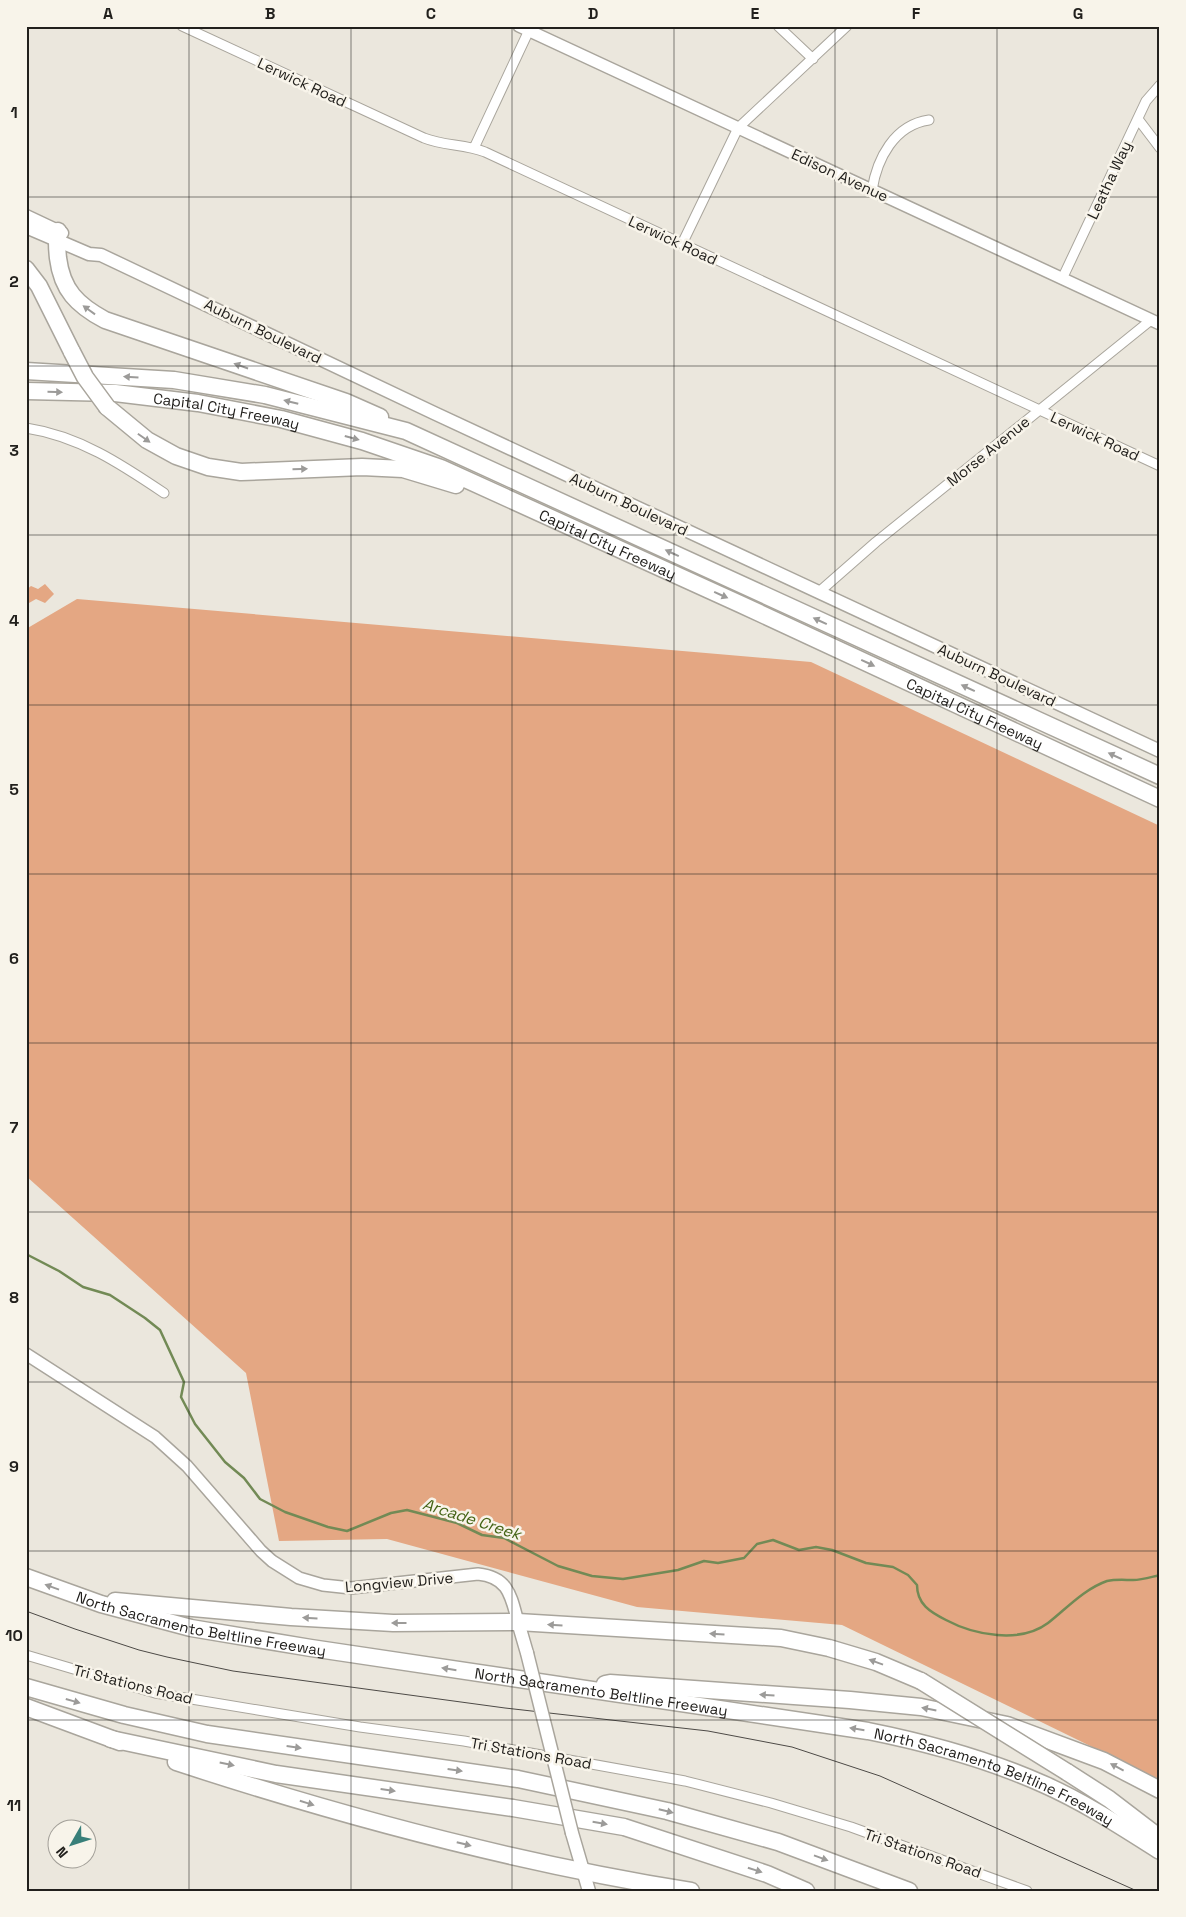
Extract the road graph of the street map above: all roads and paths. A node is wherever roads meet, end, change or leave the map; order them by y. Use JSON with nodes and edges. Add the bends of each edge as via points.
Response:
{"nodes":[{"id":1,"x":182,"y":26,"type":"edge"},
{"id":2,"x":778,"y":26,"type":"edge"},
{"id":3,"x":847,"y":26,"type":"edge"},
{"id":4,"x":527,"y":28,"type":"edge"},
{"id":5,"x":813,"y":59,"type":"junction"},
{"id":6,"x":1160,"y":85,"type":"edge"},
{"id":7,"x":1138,"y":119,"type":"junction"},
{"id":8,"x":928,"y":120,"type":"dead end"},
{"id":9,"x":738,"y":128,"type":"junction"},
{"id":10,"x":474,"y":148,"type":"junction"},
{"id":11,"x":1160,"y":148,"type":"edge"},
{"id":12,"x":872,"y":190,"type":"junction"},
{"id":13,"x":26,"y":216,"type":"edge"},
{"id":14,"x":26,"y":227,"type":"edge"},
{"id":15,"x":57,"y":235,"type":"junction"},
{"id":16,"x":682,"y":244,"type":"junction"},
{"id":17,"x":26,"y":269,"type":"edge"},
{"id":18,"x":1062,"y":279,"type":"junction"},
{"id":19,"x":1157,"y":319,"type":"edge"},
{"id":20,"x":26,"y":371,"type":"edge"},
{"id":21,"x":26,"y":391,"type":"edge"},
{"id":22,"x":1039,"y":410,"type":"junction"},
{"id":23,"x":26,"y":428,"type":"edge"},
{"id":24,"x":406,"y":431,"type":"junction"},
{"id":25,"x":1160,"y":466,"type":"edge"},
{"id":26,"x":164,"y":493,"type":"dead end"},
{"id":27,"x":565,"y":524,"type":"junction"},
{"id":28,"x":819,"y":592,"type":"junction"},
{"id":29,"x":1160,"y":751,"type":"edge"},
{"id":30,"x":1160,"y":776,"type":"edge"},
{"id":31,"x":1160,"y":799,"type":"edge"},
{"id":32,"x":26,"y":1354,"type":"edge"},
{"id":33,"x":26,"y":1577,"type":"edge"},
{"id":34,"x":78,"y":1596,"type":"junction"},
{"id":35,"x":518,"y":1622,"type":"junction"},
{"id":36,"x":26,"y":1655,"type":"edge"},
{"id":37,"x":26,"y":1687,"type":"edge"},
{"id":38,"x":584,"y":1690,"type":"junction"},
{"id":39,"x":26,"y":1707,"type":"edge"},
{"id":40,"x":111,"y":1739,"type":"junction"},
{"id":41,"x":1160,"y":1790,"type":"edge"},
{"id":42,"x":1160,"y":1838,"type":"edge"},
{"id":43,"x":1160,"y":1851,"type":"edge"},
{"id":44,"x":584,"y":1872,"type":"junction"},
{"id":45,"x":588,"y":1891,"type":"edge"},
{"id":46,"x":691,"y":1891,"type":"edge"},
{"id":47,"x":806,"y":1891,"type":"edge"},
{"id":48,"x":909,"y":1891,"type":"edge"},
{"id":49,"x":1027,"y":1891,"type":"edge"}],
"edges":[{"from":1,"to":10,"type":"street","name":"Lerwick Road","via":[[424,138]]},
{"from":2,"to":5,"type":"street"},
{"from":3,"to":5,"type":"street"},
{"from":4,"to":9,"type":"street","name":"Edison Avenue"},
{"from":4,"to":10,"type":"street"},
{"from":5,"to":9,"type":"street"},
{"from":6,"to":7,"type":"street","name":"Leatha Way","via":[[1146,101]]},
{"from":7,"to":11,"type":"street"},
{"from":7,"to":18,"type":"street","name":"Leatha Way"},
{"from":8,"to":12,"type":"street","via":[[907,127],[895,138],[883,154]]},
{"from":9,"to":12,"type":"street","name":"Edison Avenue"},
{"from":9,"to":16,"type":"street"},
{"from":10,"to":16,"type":"street","name":"Lerwick Road"},
{"from":12,"to":18,"type":"street","name":"Edison Avenue"},
{"from":13,"to":15,"type":"main road","name":"Auburn Boulevard"},
{"from":14,"to":15,"type":"main road","name":"Auburn Boulevard"},
{"from":24,"to":15,"type":"highway","one_way":true,"via":[[346,402],[105,320],[86,310],[60,275]]},
{"from":15,"to":28,"type":"main road","name":"Auburn Boulevard","via":[[89,254],[101,255]]},
{"from":16,"to":22,"type":"street","name":"Lerwick Road"},
{"from":17,"to":27,"type":"highway","one_way":true,"bridge":true,"via":[[39,286],[85,377],[107,407],[147,440],[176,456],[208,467],[241,472],[362,467],[403,469]]},
{"from":18,"to":19,"type":"street","name":"Edison Avenue"},
{"from":19,"to":22,"type":"street","name":"Morse Avenue"},
{"from":24,"to":20,"type":"highway","name":"Capital City Freeway","one_way":true,"via":[[265,395],[174,380]]},
{"from":21,"to":27,"type":"highway","name":"Capital City Freeway","one_way":true,"via":[[115,393],[198,403],[281,419],[362,441],[441,468]]},
{"from":22,"to":25,"type":"street","name":"Lerwick Road"},
{"from":22,"to":28,"type":"street","name":"Morse Avenue"},
{"from":23,"to":26,"type":"street","via":[[52,433],[96,450]]},
{"from":30,"to":24,"type":"highway","name":"Capital City Freeway","one_way":true},
{"from":27,"to":31,"type":"highway","name":"Capital City Freeway","one_way":true},
{"from":28,"to":29,"type":"main road","name":"Auburn Boulevard"},
{"from":32,"to":35,"type":"street","name":"Longview Drive","via":[[155,1437],[187,1466],[261,1551],[286,1571],[317,1584],[352,1588],[487,1575],[507,1588]]},
{"from":34,"to":33,"type":"highway","name":"North Sacramento Beltline Freeway","one_way":true},
{"from":35,"to":34,"type":"highway","one_way":true,"via":[[392,1623],[190,1609]]},
{"from":38,"to":34,"type":"highway","name":"North Sacramento Beltline Freeway","one_way":true,"via":[[191,1628]]},
{"from":42,"to":35,"type":"highway","one_way":true,"bridge":true,"via":[[1109,1799],[921,1681],[876,1662],[781,1638]]},
{"from":35,"to":44,"type":"main road","name":"Longview Drive","bridge":true},
{"from":36,"to":49,"type":"street","name":"Tri Stations Road","via":[[155,1693],[464,1741],[685,1782],[771,1803],[851,1828]]},
{"from":37,"to":48,"type":"highway","one_way":true,"via":[[207,1734],[518,1779],[667,1811],[778,1842]]},
{"from":41,"to":38,"type":"highway","one_way":true,"via":[[1104,1761],[1008,1724],[921,1707],[610,1683]]},
{"from":43,"to":38,"type":"highway","name":"North Sacramento Beltline Freeway","one_way":true,"via":[[1044,1784],[978,1758],[868,1731]]},
{"from":39,"to":40,"type":"highway"},
{"from":40,"to":44,"type":"highway","one_way":true,"via":[[337,1812]]},
{"from":40,"to":47,"type":"highway","one_way":true,"via":[[276,1774],[624,1827],[767,1874]]},
{"from":44,"to":45,"type":"main road","name":"Longview Drive"},
{"from":44,"to":46,"type":"highway"}]}
